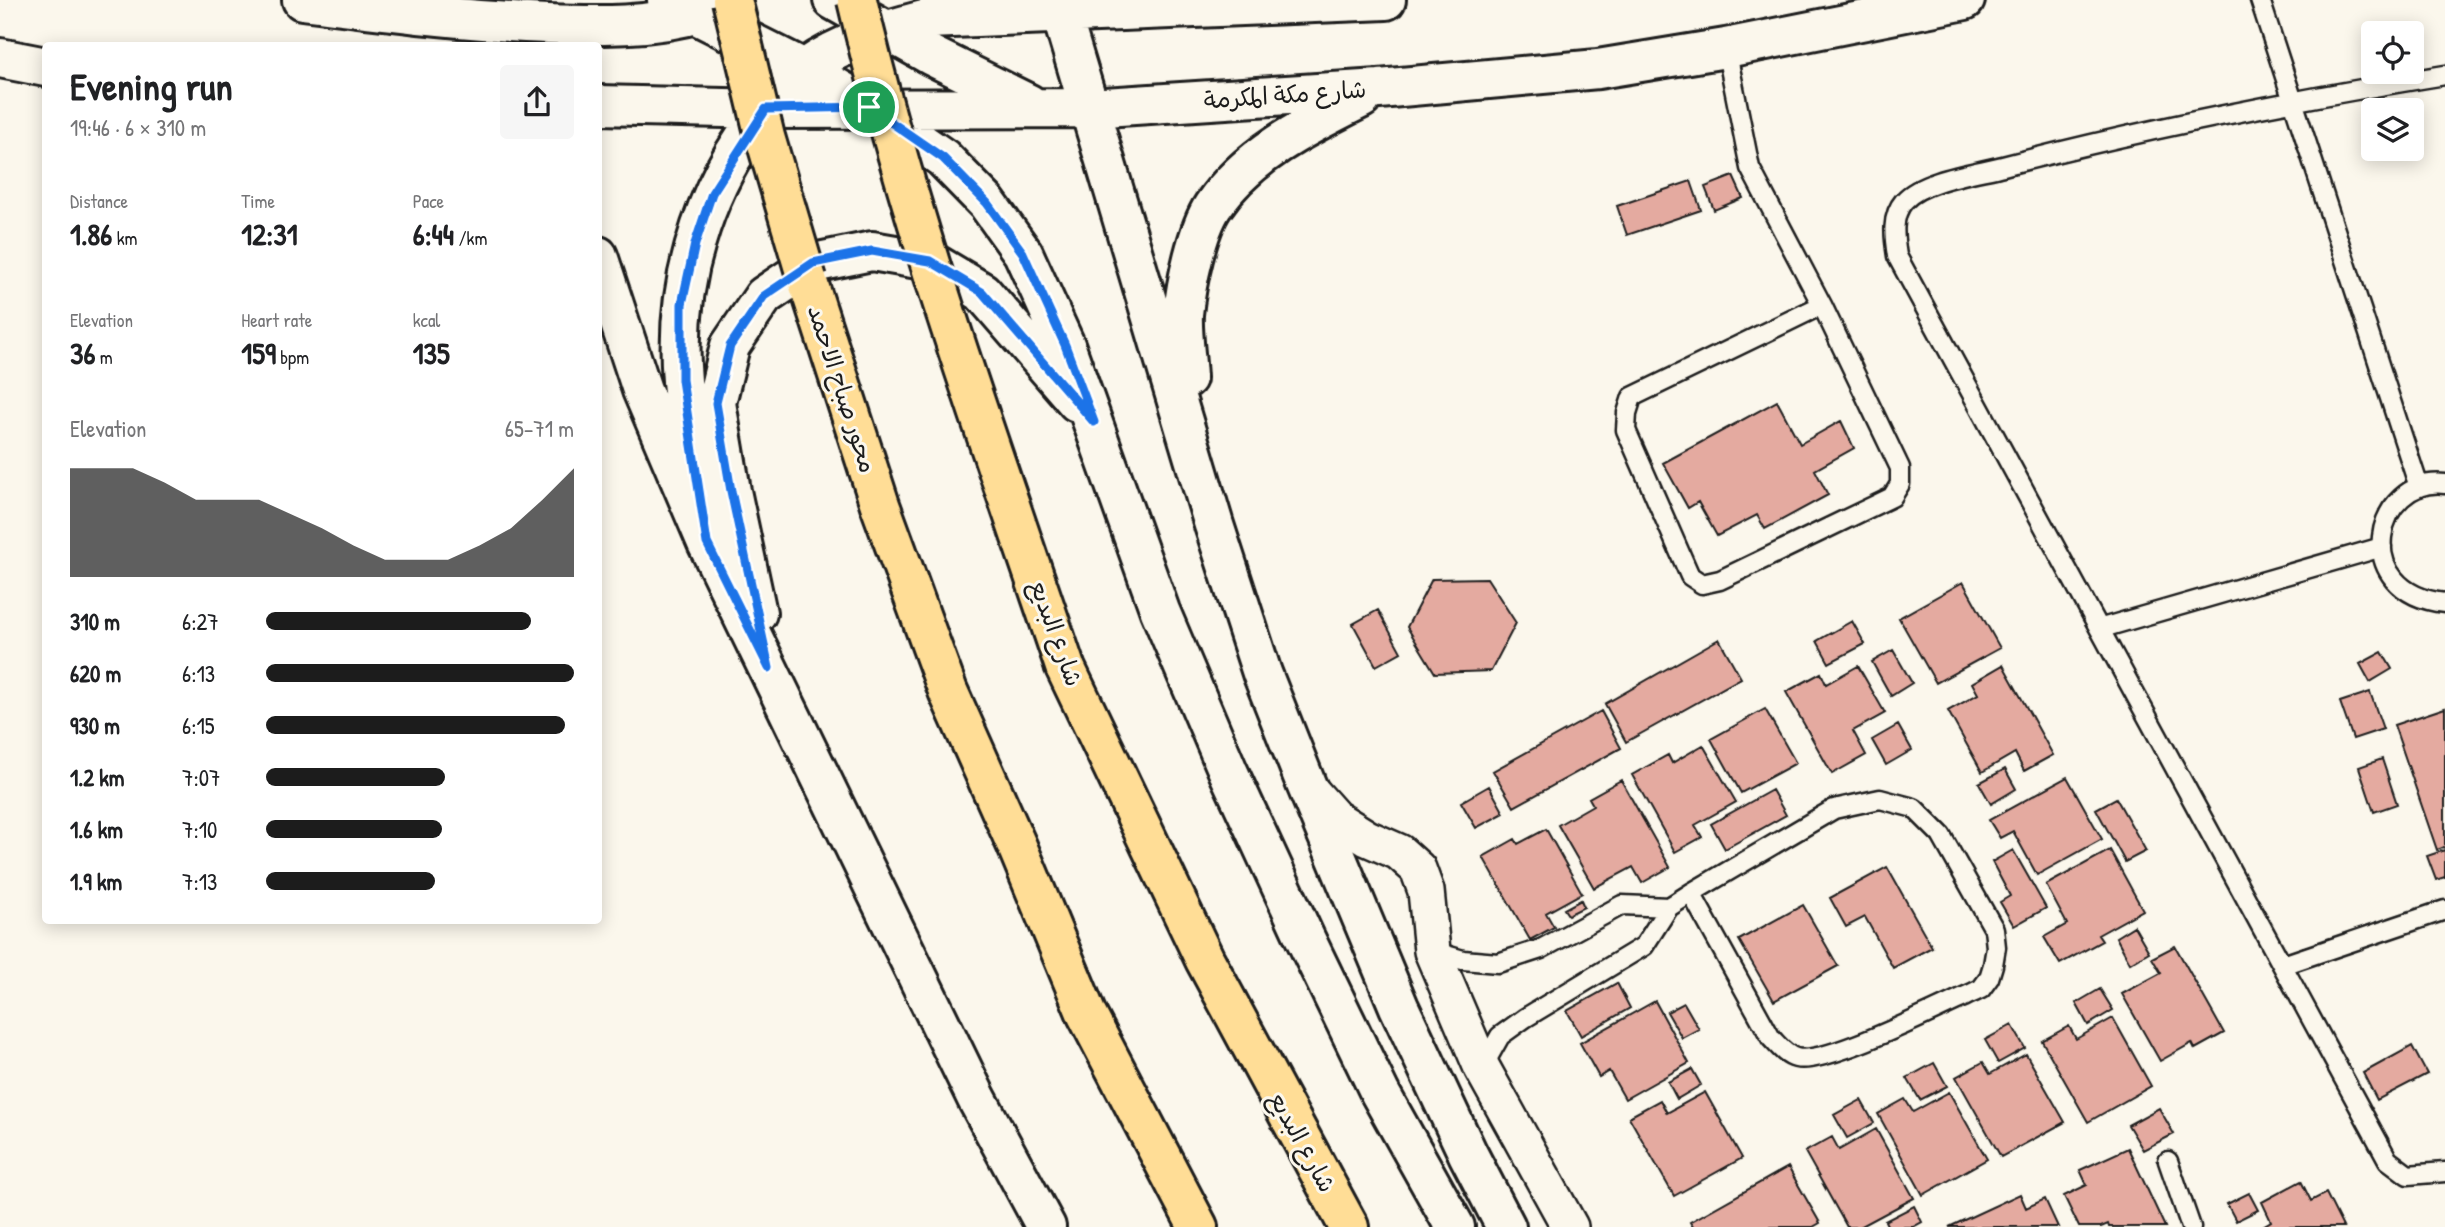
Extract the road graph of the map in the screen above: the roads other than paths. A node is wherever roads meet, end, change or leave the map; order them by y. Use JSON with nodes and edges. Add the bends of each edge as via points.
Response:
{"nodes":[{"id":1,"x":302,"y":0,"type":"edge"},
{"id":2,"x":732,"y":0,"type":"edge"},
{"id":3,"x":741,"y":0,"type":"edge"},
{"id":4,"x":833,"y":0,"type":"edge"},
{"id":5,"x":857,"y":0,"type":"edge"},
{"id":6,"x":1386,"y":0,"type":"edge"},
{"id":7,"x":1965,"y":0,"type":"edge"},
{"id":8,"x":2260,"y":0,"type":"edge"},
{"id":9,"x":680,"y":7,"type":"edge"},
{"id":10,"x":1059,"y":7,"type":"edge"},
{"id":11,"x":530,"y":23,"type":"edge"},
{"id":12,"x":886,"y":30,"type":"junction"},
{"id":13,"x":1726,"y":48,"type":"junction"},
{"id":14,"x":0,"y":58,"type":"edge"},
{"id":15,"x":42,"y":66,"type":"edge"},
{"id":16,"x":804,"y":69,"type":"junction"},
{"id":17,"x":2445,"y":75,"type":"edge"},
{"id":18,"x":1379,"y":89,"type":"junction"},
{"id":19,"x":2292,"y":99,"type":"junction"},
{"id":20,"x":602,"y":105,"type":"edge"},
{"id":21,"x":869,"y":107,"type":"junction"},
{"id":22,"x":1037,"y":108,"type":"junction"},
{"id":23,"x":1089,"y":108,"type":"junction"},
{"id":24,"x":766,"y":109,"type":"junction"},
{"id":25,"x":602,"y":268,"type":"edge"},
{"id":26,"x":1822,"y":305,"type":"junction"},
{"id":27,"x":602,"y":334,"type":"edge"},
{"id":28,"x":642,"y":390,"type":"junction"},
{"id":29,"x":1094,"y":422,"type":"junction"},
{"id":30,"x":1202,"y":484,"type":"junction"},
{"id":31,"x":2445,"y":484,"type":"edge"},
{"id":32,"x":2419,"y":487,"type":"junction"},
{"id":33,"x":707,"y":543,"type":"junction"},
{"id":34,"x":2382,"y":547,"type":"junction"},
{"id":35,"x":2445,"y":603,"type":"edge"},
{"id":36,"x":2102,"y":628,"type":"junction"},
{"id":37,"x":769,"y":668,"type":"junction"},
{"id":38,"x":1306,"y":784,"type":"junction"},
{"id":39,"x":1691,"y":893,"type":"junction"},
{"id":40,"x":1669,"y":906,"type":"junction"},
{"id":41,"x":2445,"y":910,"type":"edge"},
{"id":42,"x":1432,"y":951,"type":"junction"},
{"id":43,"x":2283,"y":965,"type":"junction"},
{"id":44,"x":1482,"y":1068,"type":"junction"},
{"id":45,"x":2168,"y":1161,"type":"dead end"},
{"id":46,"x":2445,"y":1172,"type":"edge"},
{"id":47,"x":1046,"y":1227,"type":"edge"},
{"id":48,"x":1198,"y":1227,"type":"edge"},
{"id":49,"x":1349,"y":1227,"type":"edge"},
{"id":50,"x":1455,"y":1227,"type":"edge"},
{"id":51,"x":1506,"y":1227,"type":"edge"},
{"id":52,"x":1570,"y":1227,"type":"edge"},
{"id":53,"x":2191,"y":1227,"type":"edge"}],
"edges":[{"from":1,"to":11,"type":"main road"},
{"from":2,"to":48,"type":"highway","name":"محور صباح الاحمد","bridge":true,"via":[[765,137],[807,279],[880,505],[948,691],[1087,1014]]},
{"from":3,"to":9,"type":"main road"},
{"from":4,"to":12,"type":"main road"},
{"from":5,"to":49,"type":"highway","name":"شارع البديع","bridge":true,"via":[[920,234],[1065,667],[1205,960]]},
{"from":6,"to":10,"type":"main road"},
{"from":7,"to":13,"type":"main road","name":"شارع مكة المكرمة"},
{"from":8,"to":19,"type":"lane"},
{"from":9,"to":11,"type":"main road","via":[[644,23]]},
{"from":9,"to":16,"type":"main road"},
{"from":10,"to":12,"type":"main road","via":[[928,19]]},
{"from":10,"to":23,"type":"main road"},
{"from":12,"to":16,"type":"main road","via":[[841,47]]},
{"from":12,"to":22,"type":"main road"},
{"from":13,"to":18,"type":"main road","name":"شارع مكة المكرمة","via":[[1598,69]]},
{"from":13,"to":26,"type":"lane","via":[[1749,168]]},
{"from":14,"to":15,"type":"main road"},
{"from":16,"to":21,"type":"main road"},
{"from":16,"to":24,"type":"main road"},
{"from":17,"to":19,"type":"lane"},
{"from":18,"to":23,"type":"main road","name":"شارع مكة المكرمة"},
{"from":18,"to":30,"type":"main road","via":[[1310,124],[1250,165],[1212,207],[1189,267],[1183,316]]},
{"from":19,"to":32,"type":"lane"},
{"from":19,"to":36,"type":"lane","via":[[2059,151],[1924,187],[1905,200],[1895,217],[1897,256]]},
{"from":20,"to":24,"type":"main road","name":"شارع مكة المكرمة"},
{"from":21,"to":22,"type":"main road","name":"شارع مكة المكرمة"},
{"from":21,"to":24,"type":"main road","name":"شارع مكة المكرمة"},
{"from":21,"to":29,"type":"main road","via":[[943,158],[987,203],[1023,253]]},
{"from":22,"to":23,"type":"main road","name":"شارع مكة المكرمة"},
{"from":23,"to":30,"type":"main road"},
{"from":24,"to":33,"type":"main road","via":[[712,193],[682,304],[682,380]]},
{"from":25,"to":28,"type":"main road"},
{"from":26,"to":26,"type":"lane","via":[[1900,468],[1900,484],[1892,497],[1720,580],[1702,584],[1690,576],[1626,430],[1632,397]]},
{"from":27,"to":28,"type":"main road"},
{"from":28,"to":33,"type":"main road"},
{"from":29,"to":37,"type":"main road","via":[[982,292],[930,261],[872,251],[813,263],[764,296],[730,346],[716,403]]},
{"from":29,"to":50,"type":"main road","via":[[1160,611],[1228,771],[1380,1093]]},
{"from":30,"to":38,"type":"main road","via":[[1262,673]]},
{"from":31,"to":32,"type":"lane"},
{"from":32,"to":34,"type":"lane","via":[[2390,511]]},
{"from":33,"to":37,"type":"main road"},
{"from":34,"to":35,"type":"lane","via":[[2385,566],[2395,582],[2410,595]]},
{"from":34,"to":36,"type":"lane"},
{"from":36,"to":43,"type":"lane"},
{"from":37,"to":47,"type":"main road","via":[[977,1099]]},
{"from":38,"to":42,"type":"street","via":[[1335,818],[1399,852],[1418,869],[1426,891]]},
{"from":38,"to":51,"type":"main road","via":[[1399,1007]]},
{"from":39,"to":39,"type":"lane","via":[[1834,809],[1880,799],[1897,803],[1914,808],[1941,835],[1994,929],[1993,965],[1981,989],[1830,1055],[1796,1058],[1771,1038]]},
{"from":39,"to":40,"type":"lane"},
{"from":40,"to":42,"type":"lane","via":[[1622,905],[1541,949],[1498,963]]},
{"from":40,"to":44,"type":"lane","via":[[1644,947],[1500,1036]]},
{"from":41,"to":43,"type":"lane"},
{"from":42,"to":44,"type":"street"},
{"from":43,"to":46,"type":"lane","via":[[2388,1160],[2408,1175]]},
{"from":44,"to":52,"type":"street"},
{"from":45,"to":53,"type":"lane"}]}
